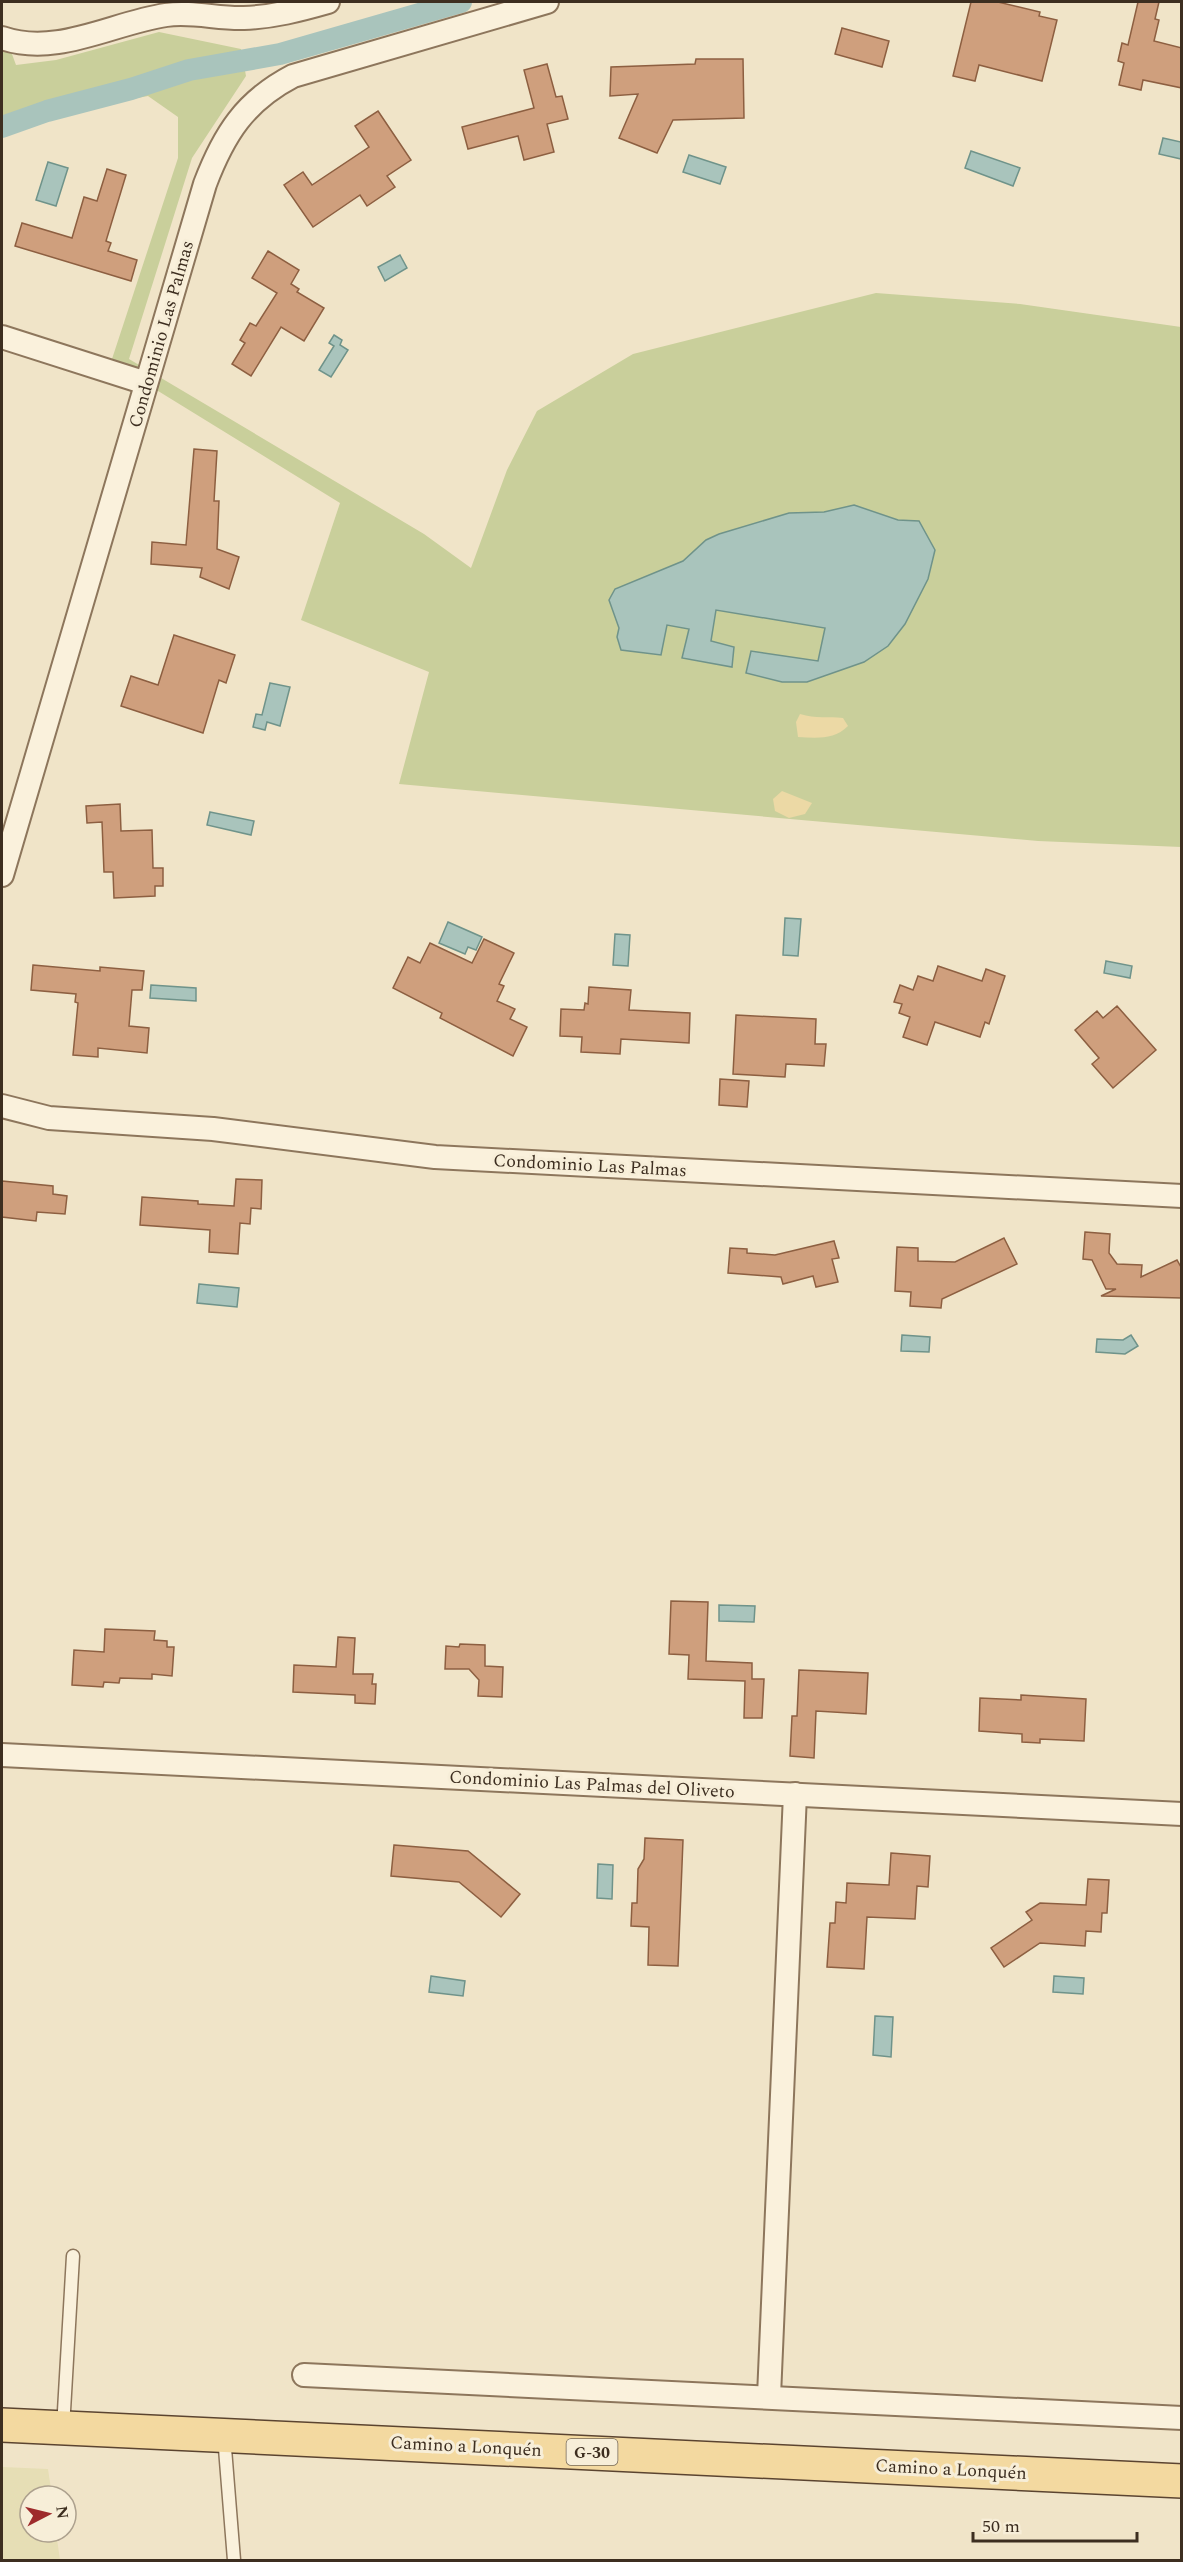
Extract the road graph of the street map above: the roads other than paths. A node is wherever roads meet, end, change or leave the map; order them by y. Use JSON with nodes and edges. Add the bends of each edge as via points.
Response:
{"nodes":[{"id":1,"x":328,"y":2,"type":"edge"},
{"id":2,"x":547,"y":2,"type":"edge"},
{"id":3,"x":2,"y":38,"type":"edge"},
{"id":4,"x":2,"y":337,"type":"edge"},
{"id":5,"x":146,"y":383,"type":"junction"},
{"id":6,"x":2,"y":876,"type":"edge"},
{"id":7,"x":2,"y":1106,"type":"edge"},
{"id":8,"x":1182,"y":1196,"type":"edge"},
{"id":9,"x":2,"y":1755,"type":"edge"},
{"id":10,"x":795,"y":1794,"type":"junction"},
{"id":11,"x":1182,"y":1814,"type":"edge"},
{"id":12,"x":72,"y":2256,"type":"dead end"},
{"id":13,"x":304,"y":2375,"type":"dead end"},
{"id":14,"x":769,"y":2396,"type":"junction"},
{"id":15,"x":1182,"y":2418,"type":"edge"},
{"id":16,"x":2,"y":2425,"type":"edge"},
{"id":17,"x":63,"y":2428,"type":"junction"},
{"id":18,"x":224,"y":2435,"type":"junction"},
{"id":19,"x":1182,"y":2481,"type":"edge"},
{"id":20,"x":234,"y":2560,"type":"edge"}],
"edges":[{"from":1,"to":3,"type":"street","via":[[289,13],[244,18],[167,15],[47,44]]},
{"from":2,"to":5,"type":"street","name":"Condominio Las Palmas","via":[[315,69],[276,85],[252,104],[227,135],[209,174]]},
{"from":4,"to":5,"type":"street"},
{"from":5,"to":6,"type":"street","name":"Condominio Las Palmas"},
{"from":7,"to":8,"type":"street","name":"Condominio Las Palmas","via":[[49,1118],[213,1129],[435,1157]]},
{"from":9,"to":10,"type":"street","name":"Condominio Las Palmas del Oliveto"},
{"from":10,"to":11,"type":"street","name":"Condominio Las Palmas del Oliveto"},
{"from":10,"to":14,"type":"street"},
{"from":12,"to":17,"type":"lane"},
{"from":13,"to":14,"type":"street"},
{"from":14,"to":15,"type":"street"},
{"from":16,"to":17,"type":"main road","name":"Camino a Lonquén","number":"G-30"},
{"from":17,"to":18,"type":"main road","name":"Camino a Lonquén","number":"G-30"},
{"from":18,"to":19,"type":"main road","name":"Camino a Lonquén","number":"G-30"},
{"from":18,"to":20,"type":"lane"}]}
